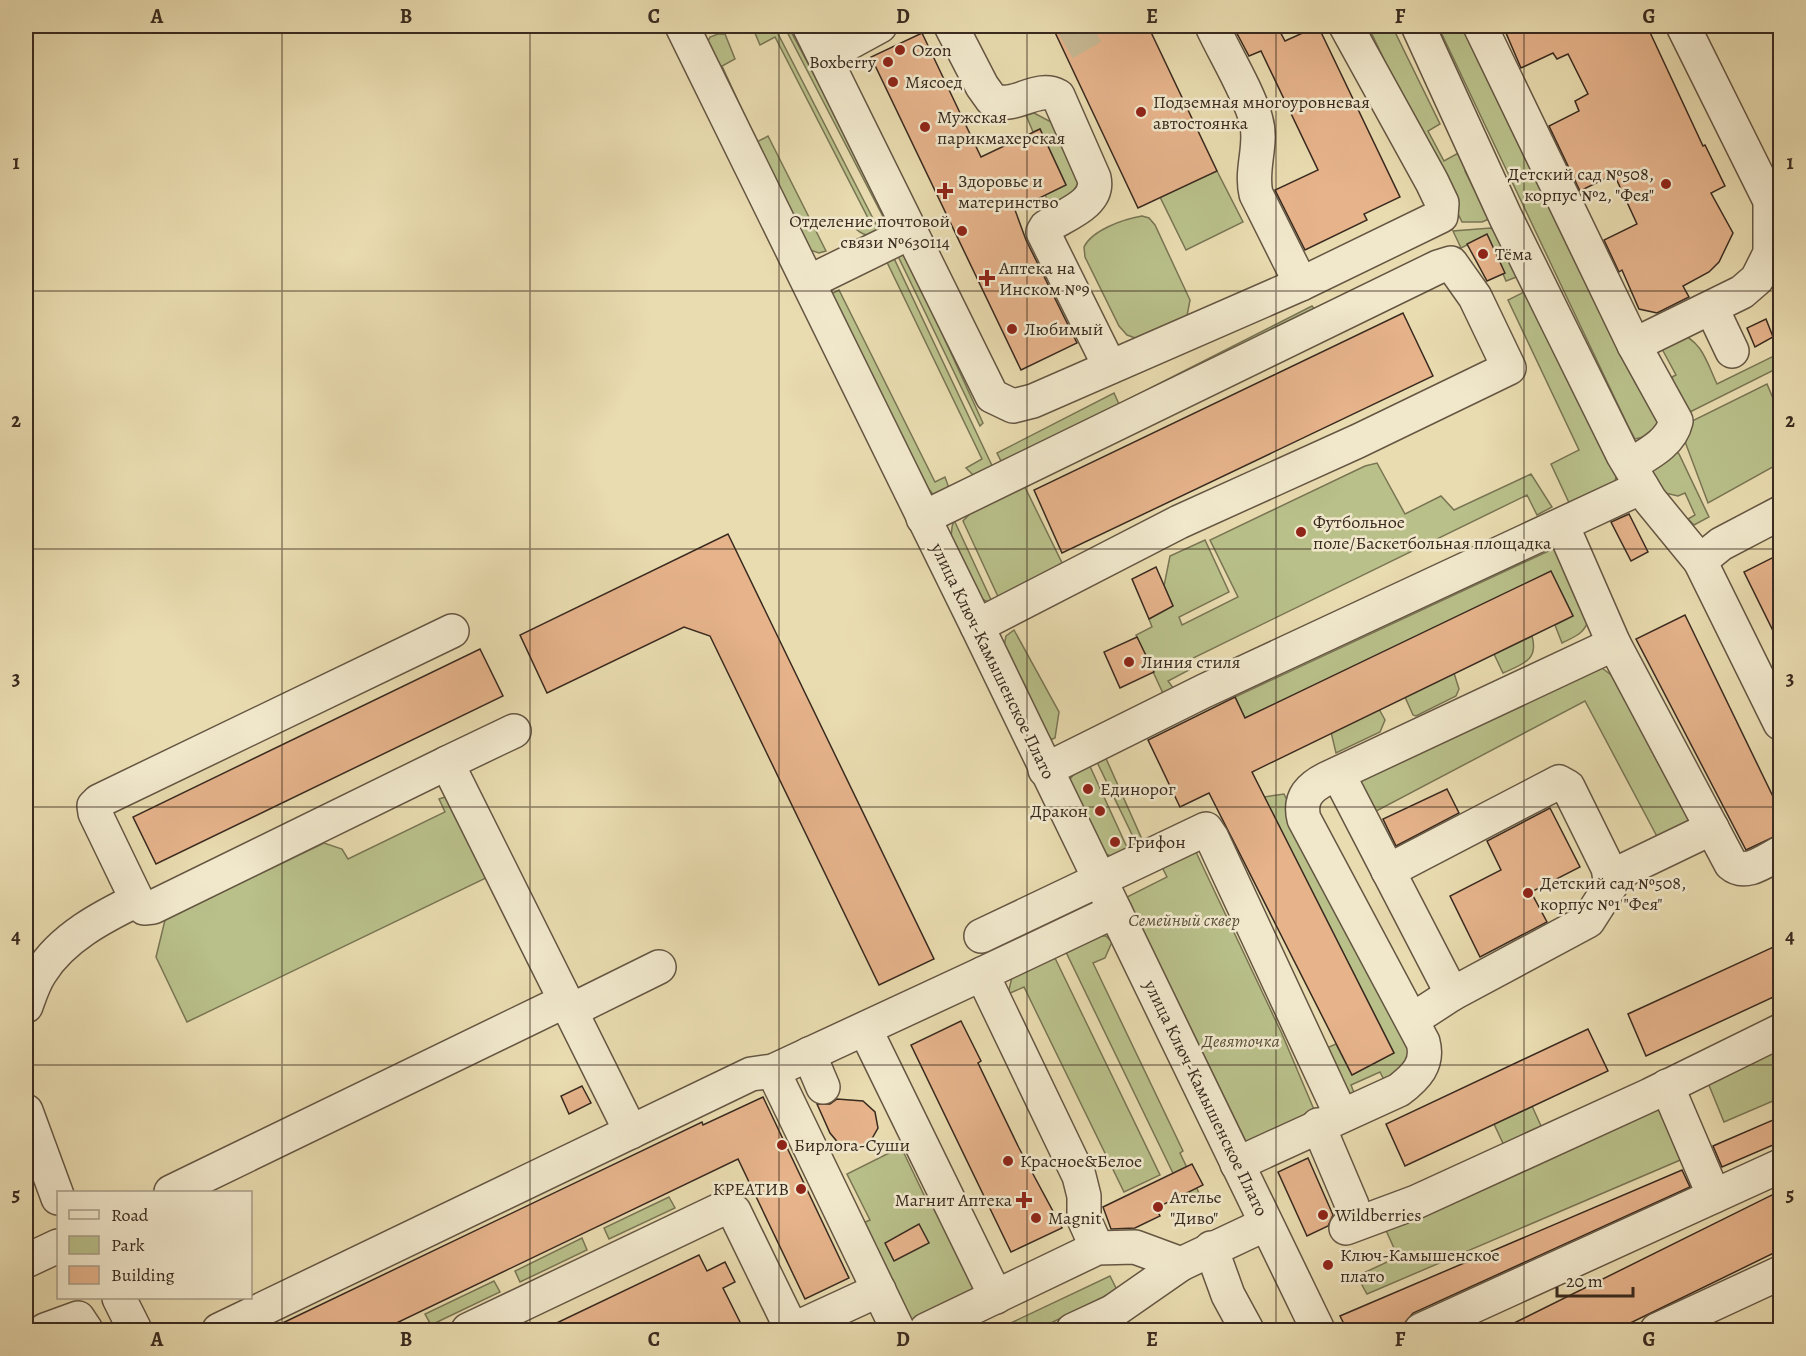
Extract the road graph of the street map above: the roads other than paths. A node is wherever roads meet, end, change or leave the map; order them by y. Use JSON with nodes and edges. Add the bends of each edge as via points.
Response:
{"nodes":[{"id":1,"x":809,"y":26,"type":"edge"},
{"id":2,"x":880,"y":26,"type":"edge"},
{"id":3,"x":951,"y":26,"type":"edge"},
{"id":4,"x":1212,"y":26,"type":"edge"},
{"id":5,"x":1346,"y":26,"type":"edge"},
{"id":6,"x":1418,"y":26,"type":"edge"},
{"id":7,"x":1480,"y":26,"type":"edge"},
{"id":8,"x":1683,"y":26,"type":"edge"},
{"id":9,"x":689,"y":28,"type":"edge"},
{"id":10,"x":825,"y":56,"type":"junction"},
{"id":11,"x":911,"y":232,"type":"junction"},
{"id":12,"x":809,"y":282,"type":"junction"},
{"id":13,"x":1301,"y":284,"type":"junction"},
{"id":14,"x":1712,"y":309,"type":"junction"},
{"id":15,"x":1634,"y":345,"type":"junction"},
{"id":16,"x":1732,"y":351,"type":"dead end"},
{"id":17,"x":1110,"y":367,"type":"junction"},
{"id":18,"x":1636,"y":476,"type":"junction"},
{"id":19,"x":1780,"y":513,"type":"edge"},
{"id":20,"x":923,"y":518,"type":"junction"},
{"id":21,"x":1562,"y":525,"type":"junction"},
{"id":22,"x":1700,"y":561,"type":"junction"},
{"id":23,"x":978,"y":626,"type":"junction"},
{"id":24,"x":452,"y":631,"type":"dead end"},
{"id":25,"x":1614,"y":644,"type":"junction"},
{"id":26,"x":1780,"y":723,"type":"edge"},
{"id":27,"x":514,"y":731,"type":"dead end"},
{"id":28,"x":447,"y":763,"type":"junction"},
{"id":29,"x":1045,"y":770,"type":"junction"},
{"id":30,"x":1338,"y":774,"type":"junction"},
{"id":31,"x":1712,"y":828,"type":"junction"},
{"id":32,"x":1780,"y":853,"type":"edge"},
{"id":33,"x":1389,"y":871,"type":"junction"},
{"id":34,"x":1610,"y":877,"type":"junction"},
{"id":35,"x":1101,"y":880,"type":"junction"},
{"id":36,"x":136,"y":900,"type":"junction"},
{"id":37,"x":1116,"y":911,"type":"junction"},
{"id":38,"x":981,"y":936,"type":"dead end"},
{"id":39,"x":659,"y":967,"type":"dead end"},
{"id":40,"x":982,"y":974,"type":"junction"},
{"id":41,"x":1452,"y":994,"type":"junction"},
{"id":42,"x":26,"y":1006,"type":"edge"},
{"id":43,"x":568,"y":1006,"type":"junction"},
{"id":44,"x":1412,"y":1020,"type":"junction"},
{"id":45,"x":865,"y":1029,"type":"junction"},
{"id":46,"x":1780,"y":1030,"type":"edge"},
{"id":47,"x":809,"y":1054,"type":"junction"},
{"id":48,"x":774,"y":1071,"type":"junction"},
{"id":49,"x":1667,"y":1086,"type":"junction"},
{"id":50,"x":823,"y":1087,"type":"dead end"},
{"id":51,"x":26,"y":1111,"type":"edge"},
{"id":52,"x":1329,"y":1120,"type":"junction"},
{"id":53,"x":631,"y":1132,"type":"junction"},
{"id":54,"x":1237,"y":1164,"type":"junction"},
{"id":55,"x":1780,"y":1166,"type":"edge"},
{"id":56,"x":173,"y":1191,"type":"edge"},
{"id":57,"x":57,"y":1195,"type":"edge"},
{"id":58,"x":1714,"y":1197,"type":"junction"},
{"id":59,"x":1266,"y":1224,"type":"junction"},
{"id":60,"x":57,"y":1246,"type":"edge"},
{"id":61,"x":1097,"y":1248,"type":"junction"},
{"id":62,"x":1211,"y":1248,"type":"junction"},
{"id":63,"x":26,"y":1261,"type":"edge"},
{"id":64,"x":1180,"y":1264,"type":"junction"},
{"id":65,"x":1780,"y":1273,"type":"edge"},
{"id":66,"x":879,"y":1290,"type":"junction"},
{"id":67,"x":996,"y":1297,"type":"junction"},
{"id":68,"x":120,"y":1299,"type":"edge"},
{"id":69,"x":774,"y":1325,"type":"edge"},
{"id":70,"x":45,"y":1330,"type":"edge"},
{"id":71,"x":86,"y":1330,"type":"edge"},
{"id":72,"x":135,"y":1330,"type":"edge"},
{"id":73,"x":219,"y":1330,"type":"edge"},
{"id":74,"x":468,"y":1330,"type":"edge"},
{"id":75,"x":898,"y":1330,"type":"edge"},
{"id":76,"x":926,"y":1330,"type":"edge"},
{"id":77,"x":1073,"y":1330,"type":"edge"},
{"id":78,"x":1247,"y":1330,"type":"edge"},
{"id":79,"x":1318,"y":1330,"type":"edge"},
{"id":80,"x":1421,"y":1330,"type":"edge"},
{"id":81,"x":1657,"y":1330,"type":"edge"}],
"edges":[{"from":1,"to":10,"type":"street"},
{"from":2,"to":10,"type":"street"},
{"from":3,"to":17,"type":"street","via":[[992,100],[1012,103],[1046,92],[1058,96],[1095,188],[1088,201],[1046,226],[1043,232]]},
{"from":4,"to":13,"type":"street","via":[[1256,119],[1256,194]]},
{"from":5,"to":13,"type":"street","via":[[1432,182],[1443,210],[1441,216]]},
{"from":6,"to":18,"type":"street","via":[[1506,218]]},
{"from":7,"to":15,"type":"street"},
{"from":8,"to":14,"type":"street","via":[[1770,201],[1770,253],[1757,279]]},
{"from":9,"to":12,"type":"street","name":"улица Ключ-Камышенское Плато"},
{"from":10,"to":11,"type":"street"},
{"from":11,"to":12,"type":"street"},
{"from":11,"to":17,"type":"street","via":[[992,396],[999,402],[1013,406],[1027,403]]},
{"from":12,"to":20,"type":"street","name":"улица Ключ-Камышенское Плато"},
{"from":13,"to":17,"type":"street"},
{"from":14,"to":15,"type":"street"},
{"from":14,"to":16,"type":"street"},
{"from":15,"to":18,"type":"street","via":[[1676,421],[1674,433]]},
{"from":18,"to":21,"type":"street"},
{"from":18,"to":22,"type":"street"},
{"from":19,"to":22,"type":"street","via":[[1721,544]]},
{"from":20,"to":23,"type":"street","name":"улица Ключ-Камышенское Плато"},
{"from":20,"to":23,"type":"street","via":[[1438,267],[1451,263],[1475,297],[1509,368],[1179,522]]},
{"from":21,"to":25,"type":"street"},
{"from":21,"to":29,"type":"street","via":[[1204,691]]},
{"from":22,"to":26,"type":"street"},
{"from":23,"to":29,"type":"street","name":"улица Ключ-Камышенское Плато"},
{"from":24,"to":36,"type":"street","via":[[99,801],[94,806],[95,813]]},
{"from":25,"to":30,"type":"street"},
{"from":25,"to":31,"type":"street"},
{"from":27,"to":28,"type":"street"},
{"from":28,"to":36,"type":"street","via":[[153,907],[144,908]]},
{"from":28,"to":43,"type":"street"},
{"from":29,"to":35,"type":"street","name":"улица Ключ-Камышенское Плато"},
{"from":30,"to":33,"type":"street"},
{"from":30,"to":44,"type":"street","via":[[1307,793],[1302,803],[1304,819]]},
{"from":31,"to":32,"type":"street","via":[[1731,864],[1738,868],[1755,866]]},
{"from":31,"to":34,"type":"street"},
{"from":33,"to":34,"type":"street","via":[[1559,782],[1568,787]]},
{"from":33,"to":41,"type":"street"},
{"from":34,"to":41,"type":"street","via":[[1611,885],[1588,921]]},
{"from":35,"to":37,"type":"street","name":"улица Ключ-Камышенское Плато"},
{"from":35,"to":38,"type":"street"},
{"from":35,"to":52,"type":"street","via":[[1191,834],[1209,831]]},
{"from":36,"to":42,"type":"street","via":[[68,942],[41,972]]},
{"from":37,"to":40,"type":"street"},
{"from":37,"to":54,"type":"street","name":"улица Ключ-Камышенское Плато"},
{"from":39,"to":43,"type":"street"},
{"from":40,"to":45,"type":"street"},
{"from":40,"to":61,"type":"street","via":[[1079,1176],[1084,1219]]},
{"from":41,"to":44,"type":"street"},
{"from":43,"to":53,"type":"street"},
{"from":43,"to":56,"type":"street"},
{"from":44,"to":52,"type":"street","via":[[1426,1050],[1420,1071],[1399,1090]]},
{"from":45,"to":47,"type":"street"},
{"from":45,"to":67,"type":"street"},
{"from":46,"to":49,"type":"street"},
{"from":47,"to":48,"type":"street"},
{"from":47,"to":50,"type":"street"},
{"from":48,"to":53,"type":"street","via":[[751,1074]]},
{"from":48,"to":66,"type":"street"},
{"from":49,"to":52,"type":"street","via":[[1416,1202],[1349,1216]]},
{"from":49,"to":58,"type":"street"},
{"from":51,"to":57,"type":"street"},
{"from":52,"to":54,"type":"street"},
{"from":53,"to":73,"type":"street"},
{"from":54,"to":59,"type":"street","name":"улица Ключ-Камышенское Плато"},
{"from":55,"to":58,"type":"street"},
{"from":58,"to":80,"type":"street"},
{"from":59,"to":62,"type":"street"},
{"from":59,"to":79,"type":"street","name":"улица Ключ-Камышенское Плато"},
{"from":60,"to":63,"type":"street"},
{"from":61,"to":64,"type":"street","via":[[1135,1247]]},
{"from":61,"to":67,"type":"street"},
{"from":62,"to":64,"type":"street"},
{"from":62,"to":78,"type":"street","via":[[1228,1295]]},
{"from":64,"to":77,"type":"street","via":[[1112,1312]]},
{"from":65,"to":81,"type":"street"},
{"from":66,"to":69,"type":"street","via":[[796,1329]]},
{"from":66,"to":75,"type":"street"},
{"from":67,"to":76,"type":"street"},
{"from":68,"to":72,"type":"street"},
{"from":69,"to":74,"type":"street","via":[[734,1210],[726,1207]]},
{"from":70,"to":71,"type":"street","via":[[78,1318]]}]}
